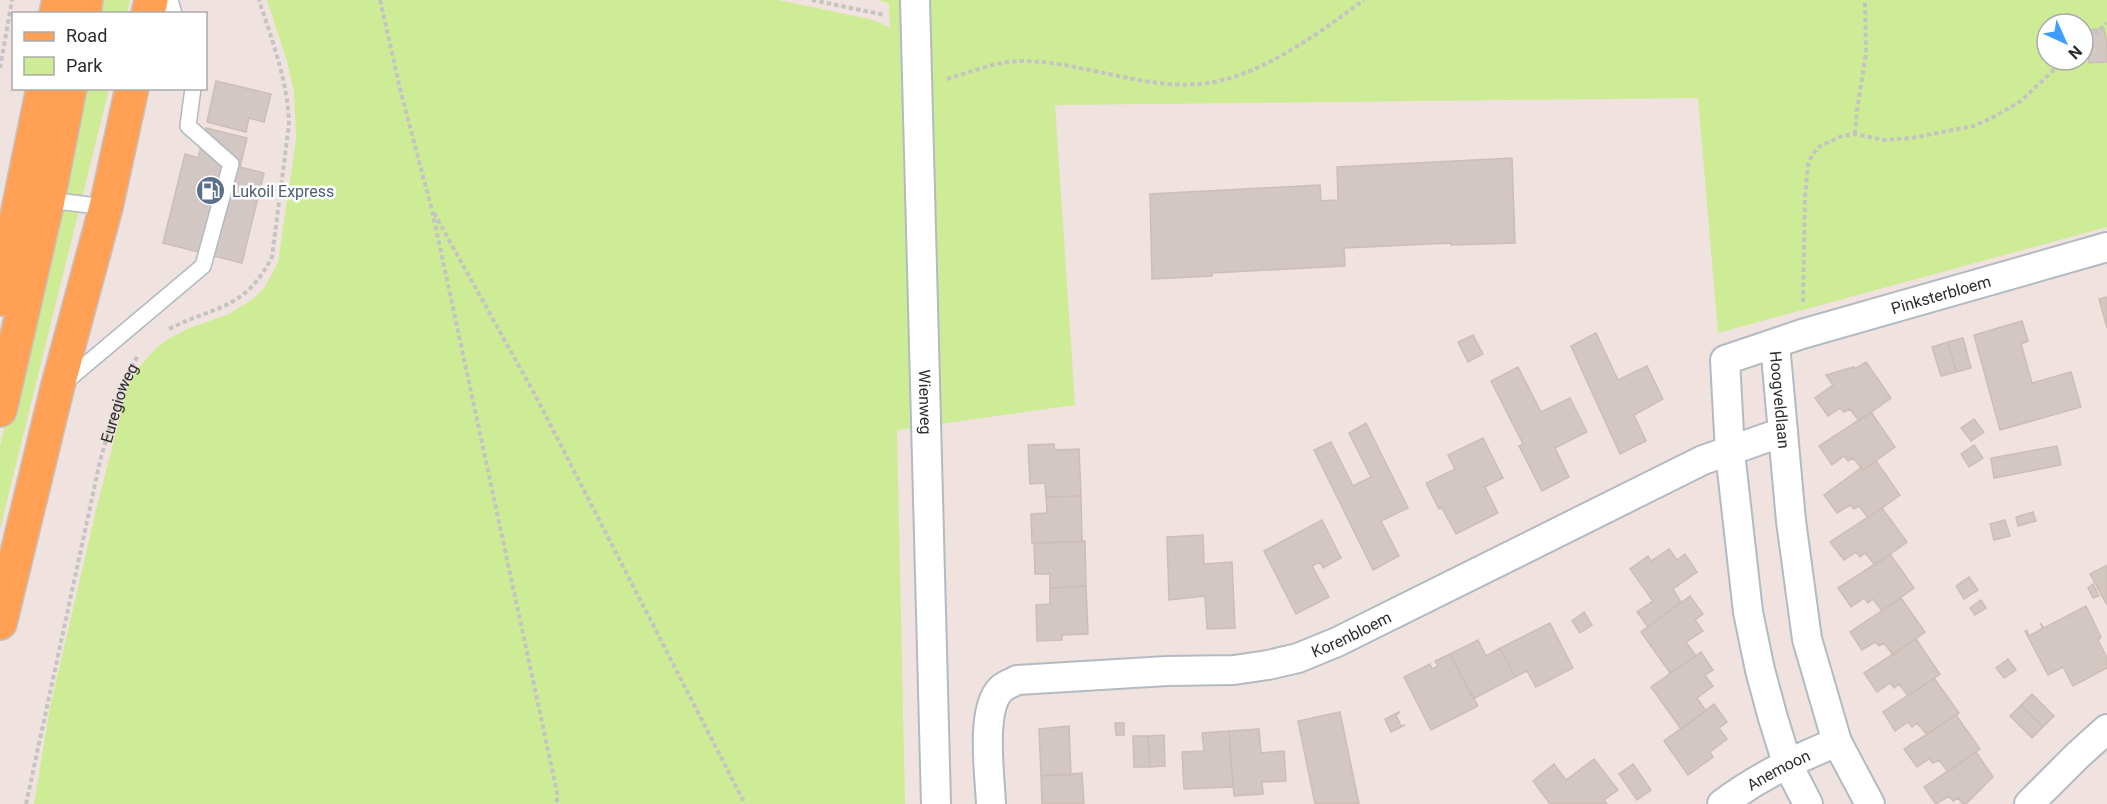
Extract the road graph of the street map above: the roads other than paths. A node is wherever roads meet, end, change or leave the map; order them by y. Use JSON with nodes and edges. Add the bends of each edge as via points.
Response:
{"nodes":[{"id":1,"x":915,"y":11,"type":"edge"},
{"id":2,"x":43,"y":90,"type":"edge"},
{"id":3,"x":70,"y":90,"type":"edge"},
{"id":4,"x":132,"y":90,"type":"edge"},
{"id":5,"x":193,"y":90,"type":"edge"},
{"id":6,"x":48,"y":200,"type":"junction"},
{"id":7,"x":106,"y":207,"type":"junction"},
{"id":8,"x":18,"y":215,"type":"junction"},
{"id":9,"x":2107,"y":247,"type":"edge"},
{"id":10,"x":0,"y":267,"type":"edge"},
{"id":11,"x":0,"y":299,"type":"edge"},
{"id":12,"x":1775,"y":344,"type":"junction"},
{"id":13,"x":57,"y":389,"type":"junction"},
{"id":14,"x":0,"y":410,"type":"edge"},
{"id":15,"x":1783,"y":432,"type":"junction"},
{"id":16,"x":1730,"y":452,"type":"junction"},
{"id":17,"x":0,"y":630,"type":"edge"},
{"id":18,"x":2107,"y":729,"type":"edge"},
{"id":19,"x":1837,"y":742,"type":"junction"},
{"id":20,"x":1787,"y":763,"type":"junction"},
{"id":21,"x":936,"y":804,"type":"edge"},
{"id":22,"x":991,"y":804,"type":"edge"},
{"id":23,"x":1722,"y":804,"type":"edge"},
{"id":24,"x":1808,"y":804,"type":"edge"},
{"id":25,"x":1870,"y":804,"type":"edge"},
{"id":26,"x":2030,"y":804,"type":"edge"}],
"edges":[{"from":1,"to":21,"type":"street","name":"Wienweg"},
{"from":2,"to":8,"type":"main road"},
{"from":3,"to":6,"type":"main road"},
{"from":4,"to":7,"type":"main road"},
{"from":5,"to":13,"type":"lane","name":"Euregioweg","via":[[188,126],[231,164],[203,266]]},
{"from":6,"to":7,"type":"lane"},
{"from":6,"to":8,"type":"lane"},
{"from":6,"to":14,"type":"main road"},
{"from":7,"to":13,"type":"main road"},
{"from":8,"to":10,"type":"main road"},
{"from":8,"to":11,"type":"main road"},
{"from":9,"to":12,"type":"street","name":"Pinksterbloem"},
{"from":12,"to":15,"type":"street","name":"Hoogveldlaan"},
{"from":12,"to":16,"type":"street","name":"Hoogveldlaan","via":[[1725,360]]},
{"from":13,"to":17,"type":"main road"},
{"from":15,"to":16,"type":"street","name":"Korenbloem"},
{"from":15,"to":19,"type":"street","name":"Hoogveldlaan","via":[[1807,639]]},
{"from":16,"to":20,"type":"street","name":"Hoogveldlaan","via":[[1748,612]]},
{"from":16,"to":22,"type":"street","name":"Korenbloem","via":[[1703,460],[1298,658],[1234,670],[1017,680],[1001,689],[991,704]]},
{"from":18,"to":26,"type":"street"},
{"from":19,"to":20,"type":"street","name":"Anemoon"},
{"from":19,"to":25,"type":"street","name":"Hoogveldlaan"},
{"from":20,"to":23,"type":"street","name":"Anemoon"},
{"from":20,"to":24,"type":"street","name":"Hoogveldlaan"}]}
